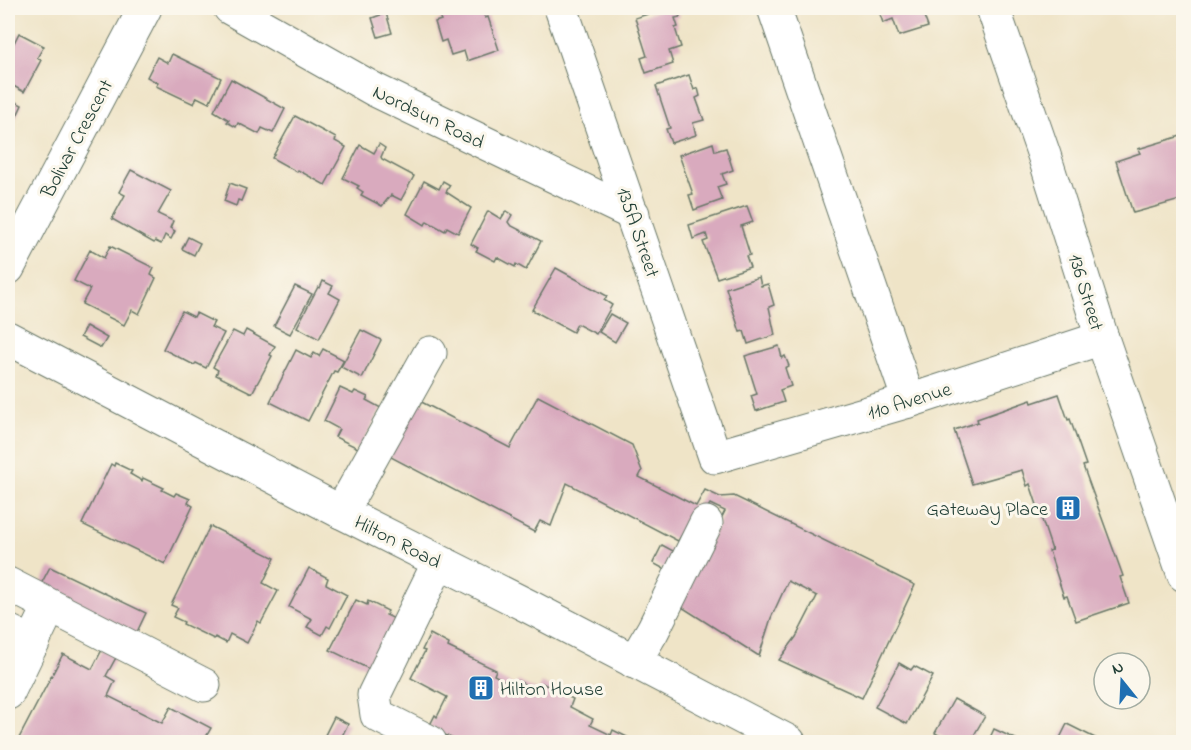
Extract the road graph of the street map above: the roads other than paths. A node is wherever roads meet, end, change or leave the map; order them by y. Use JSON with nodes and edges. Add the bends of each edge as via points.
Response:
{"nodes":[{"id":1,"x":145,"y":8,"type":"edge"},
{"id":2,"x":230,"y":8,"type":"edge"},
{"id":3,"x":561,"y":8,"type":"edge"},
{"id":4,"x":774,"y":8,"type":"edge"},
{"id":5,"x":993,"y":8,"type":"edge"},
{"id":6,"x":633,"y":214,"type":"junction"},
{"id":7,"x":8,"y":268,"type":"edge"},
{"id":8,"x":8,"y":338,"type":"edge"},
{"id":9,"x":1102,"y":338,"type":"junction"},
{"id":10,"x":430,"y":352,"type":"dead end"},
{"id":11,"x":909,"y":401,"type":"junction"},
{"id":12,"x":715,"y":457,"type":"joint"},
{"id":13,"x":341,"y":512,"type":"junction"},
{"id":14,"x":706,"y":523,"type":"dead end"},
{"id":15,"x":439,"y":562,"type":"junction"},
{"id":16,"x":1184,"y":575,"type":"edge"},
{"id":17,"x":8,"y":584,"type":"edge"},
{"id":18,"x":50,"y":606,"type":"junction"},
{"id":19,"x":20,"y":637,"type":"edge"},
{"id":20,"x":634,"y":662,"type":"junction"},
{"id":21,"x":204,"y":685,"type":"dead end"},
{"id":22,"x":8,"y":693,"type":"edge"},
{"id":23,"x":430,"y":742,"type":"edge"},
{"id":24,"x":789,"y":742,"type":"edge"}],
"edges":[{"from":1,"to":7,"type":"street","name":"Bolivar Crescent"},
{"from":2,"to":6,"type":"street","name":"Nordsun Road","via":[[375,90]]},
{"from":3,"to":6,"type":"street","name":"135A Street"},
{"from":4,"to":11,"type":"street"},
{"from":5,"to":9,"type":"street","name":"136 Street"},
{"from":6,"to":12,"type":"street","name":"135A Street"},
{"from":8,"to":13,"type":"street","name":"Hilton Road"},
{"from":9,"to":11,"type":"street","name":"110 Avenue"},
{"from":9,"to":16,"type":"street","name":"136 Street"},
{"from":10,"to":13,"type":"street"},
{"from":11,"to":12,"type":"street","name":"110 Avenue"},
{"from":13,"to":15,"type":"street","name":"Hilton Road"},
{"from":14,"to":20,"type":"street"},
{"from":15,"to":20,"type":"street","name":"Hilton Road"},
{"from":15,"to":23,"type":"street","via":[[374,695],[377,715]]},
{"from":17,"to":18,"type":"street"},
{"from":18,"to":19,"type":"street"},
{"from":18,"to":21,"type":"street"},
{"from":19,"to":22,"type":"street"},
{"from":20,"to":24,"type":"street","name":"Hilton Road"}]}
